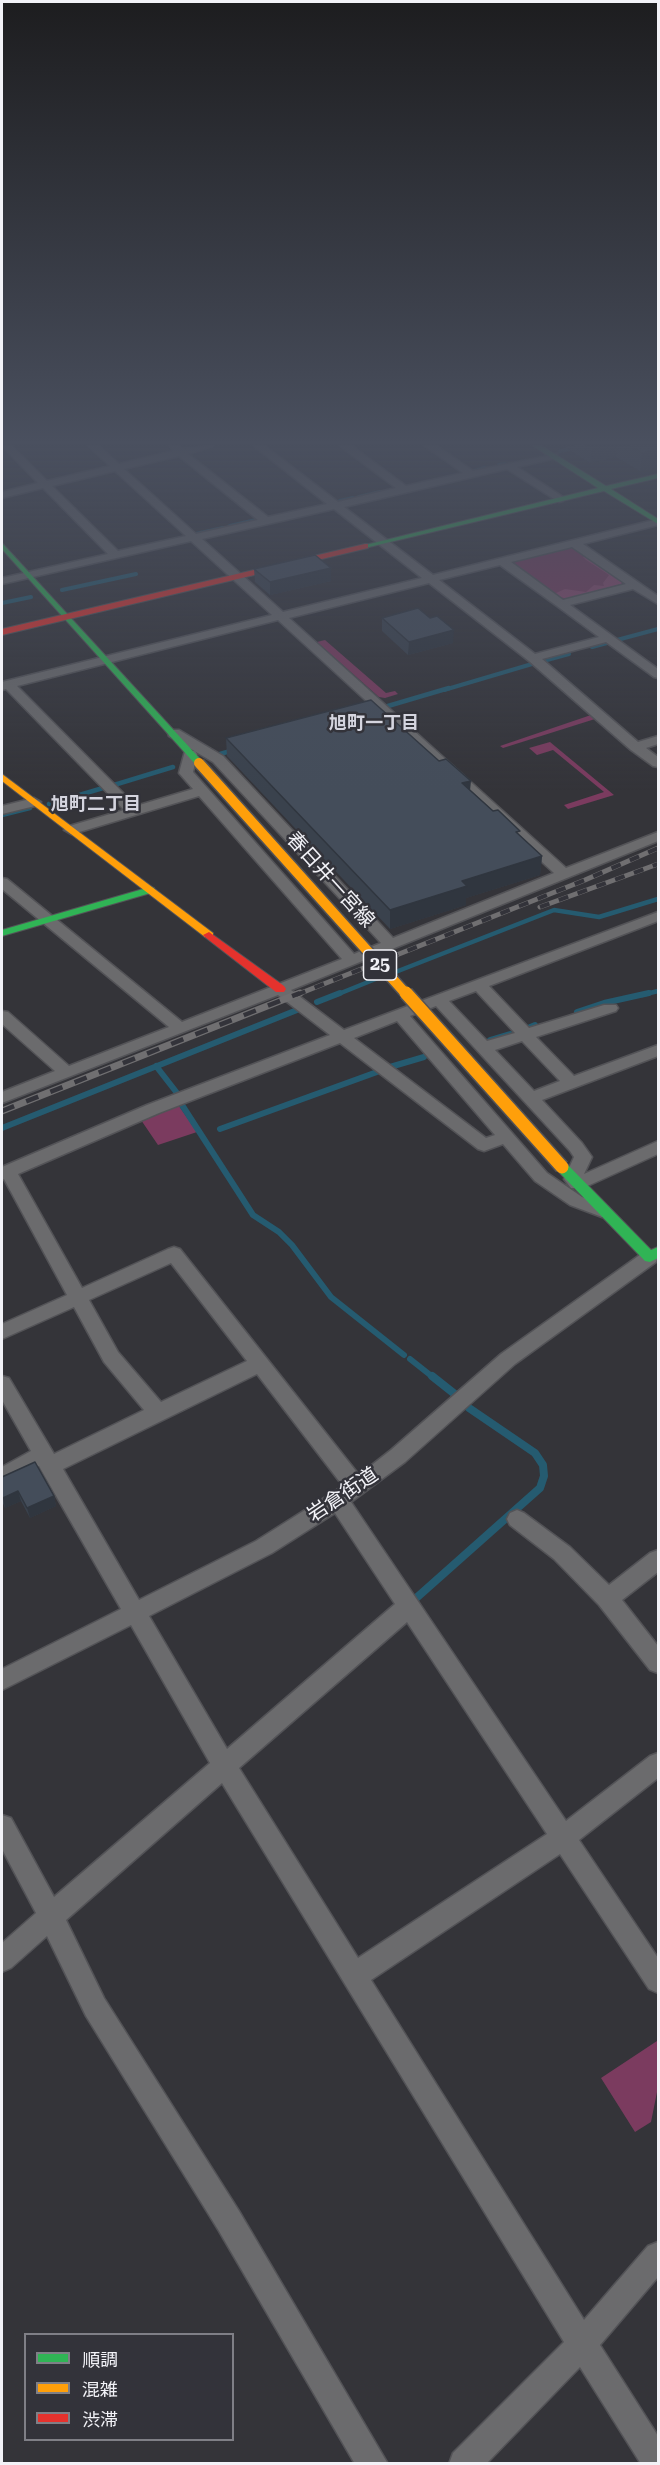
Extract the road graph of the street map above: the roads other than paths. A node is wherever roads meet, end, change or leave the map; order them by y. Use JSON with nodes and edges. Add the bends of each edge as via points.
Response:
{"nodes":[{"id":1,"x":16,"y":561,"type":"edge"},
{"id":2,"x":89,"y":561,"type":"edge"},
{"id":3,"x":219,"y":561,"type":"edge"},
{"id":4,"x":304,"y":561,"type":"edge"},
{"id":5,"x":408,"y":561,"type":"edge"},
{"id":6,"x":502,"y":561,"type":"joint"},
{"id":7,"x":600,"y":561,"type":"edge"},
{"id":8,"x":28,"y":575,"type":"junction"},
{"id":9,"x":237,"y":577,"type":"junction"},
{"id":10,"x":431,"y":579,"type":"junction"},
{"id":11,"x":2,"y":581,"type":"edge"},
{"id":12,"x":635,"y":585,"type":"junction"},
{"id":13,"x":658,"y":601,"type":"edge"},
{"id":14,"x":561,"y":604,"type":"junction"},
{"id":15,"x":66,"y":617,"type":"junction"},
{"id":16,"x":281,"y":617,"type":"junction"},
{"id":17,"x":2,"y":632,"type":"edge"},
{"id":18,"x":608,"y":638,"type":"junction"},
{"id":19,"x":533,"y":658,"type":"junction"},
{"id":20,"x":106,"y":660,"type":"junction"},
{"id":21,"x":658,"y":673,"type":"edge"},
{"id":22,"x":5,"y":686,"type":"edge"},
{"id":23,"x":170,"y":731,"type":"junction"},
{"id":24,"x":658,"y":740,"type":"edge"},
{"id":25,"x":636,"y":747,"type":"junction"},
{"id":26,"x":195,"y":759,"type":"junction"},
{"id":27,"x":658,"y":763,"type":"edge"},
{"id":28,"x":2,"y":777,"type":"edge"},
{"id":29,"x":202,"y":791,"type":"junction"},
{"id":30,"x":34,"y":802,"type":"junction"},
{"id":31,"x":2,"y":810,"type":"edge"},
{"id":32,"x":133,"y":811,"type":"junction"},
{"id":33,"x":71,"y":830,"type":"junction"},
{"id":34,"x":658,"y":836,"type":"edge"},
{"id":35,"x":564,"y":874,"type":"junction"},
{"id":36,"x":2,"y":882,"type":"edge"},
{"id":37,"x":150,"y":890,"type":"junction"},
{"id":38,"x":658,"y":916,"type":"edge"},
{"id":39,"x":49,"y":920,"type":"junction"},
{"id":40,"x":2,"y":933,"type":"edge"},
{"id":41,"x":390,"y":944,"type":"junction"},
{"id":42,"x":351,"y":960,"type":"junction"},
{"id":43,"x":478,"y":985,"type":"junction"},
{"id":44,"x":279,"y":989,"type":"junction"},
{"id":45,"x":439,"y":1000,"type":"junction"},
{"id":46,"x":610,"y":1008,"type":"dead end"},
{"id":47,"x":400,"y":1015,"type":"junction"},
{"id":48,"x":2,"y":1016,"type":"edge"},
{"id":49,"x":180,"y":1028,"type":"junction"},
{"id":50,"x":525,"y":1034,"type":"junction"},
{"id":51,"x":343,"y":1036,"type":"junction"},
{"id":52,"x":483,"y":1048,"type":"junction"},
{"id":53,"x":658,"y":1050,"type":"edge"},
{"id":54,"x":66,"y":1072,"type":"junction"},
{"id":55,"x":571,"y":1083,"type":"junction"},
{"id":56,"x":2,"y":1098,"type":"edge"},
{"id":57,"x":530,"y":1099,"type":"junction"},
{"id":58,"x":506,"y":1137,"type":"junction"},
{"id":59,"x":658,"y":1147,"type":"edge"},
{"id":60,"x":5,"y":1172,"type":"edge"},
{"id":61,"x":571,"y":1177,"type":"junction"},
{"id":62,"x":606,"y":1213,"type":"junction"},
{"id":63,"x":656,"y":1258,"type":"edge"},
{"id":64,"x":77,"y":1298,"type":"junction"},
{"id":65,"x":2,"y":1332,"type":"edge"},
{"id":66,"x":259,"y":1364,"type":"junction"},
{"id":67,"x":2,"y":1383,"type":"edge"},
{"id":68,"x":158,"y":1412,"type":"junction"},
{"id":69,"x":46,"y":1460,"type":"junction"},
{"id":70,"x":2,"y":1476,"type":"edge"},
{"id":71,"x":357,"y":1488,"type":"junction"},
{"id":72,"x":338,"y":1500,"type":"junction"},
{"id":73,"x":517,"y":1519,"type":"dead end"},
{"id":74,"x":658,"y":1559,"type":"edge"},
{"id":75,"x":607,"y":1598,"type":"junction"},
{"id":76,"x":408,"y":1607,"type":"junction"},
{"id":77,"x":134,"y":1614,"type":"junction"},
{"id":78,"x":658,"y":1663,"type":"edge"},
{"id":79,"x":2,"y":1680,"type":"edge"},
{"id":80,"x":658,"y":1764,"type":"edge"},
{"id":81,"x":225,"y":1767,"type":"junction"},
{"id":82,"x":2,"y":1826,"type":"edge"},
{"id":83,"x":564,"y":1837,"type":"junction"},
{"id":84,"x":51,"y":1916,"type":"junction"},
{"id":85,"x":2,"y":1959,"type":"edge"},
{"id":86,"x":354,"y":1976,"type":"junction"},
{"id":87,"x":658,"y":1980,"type":"edge"},
{"id":88,"x":658,"y":2256,"type":"edge"},
{"id":89,"x":582,"y":2344,"type":"junction"},
{"id":90,"x":656,"y":2455,"type":"edge"},
{"id":91,"x":373,"y":2463,"type":"edge"},
{"id":92,"x":464,"y":2463,"type":"edge"}],
"edges":[{"from":1,"to":8,"type":"main road","name":"春日井一宮線","number":"25"},
{"from":2,"to":8,"type":"street"},
{"from":3,"to":9,"type":"street"},
{"from":4,"to":9,"type":"main road"},
{"from":5,"to":10,"type":"street"},
{"from":6,"to":10,"type":"street"},
{"from":6,"to":14,"type":"street"},
{"from":7,"to":12,"type":"street"},
{"from":8,"to":11,"type":"street"},
{"from":8,"to":15,"type":"main road","name":"春日井一宮線","number":"25"},
{"from":9,"to":15,"type":"main road"},
{"from":9,"to":16,"type":"street"},
{"from":10,"to":16,"type":"street"},
{"from":10,"to":19,"type":"street"},
{"from":12,"to":13,"type":"street"},
{"from":12,"to":14,"type":"street"},
{"from":14,"to":18,"type":"street"},
{"from":15,"to":17,"type":"main road"},
{"from":15,"to":20,"type":"main road","name":"春日井一宮線","number":"25"},
{"from":16,"to":20,"type":"street"},
{"from":16,"to":35,"type":"street"},
{"from":18,"to":19,"type":"street"},
{"from":18,"to":21,"type":"street"},
{"from":19,"to":25,"type":"street"},
{"from":20,"to":22,"type":"street"},
{"from":20,"to":23,"type":"main road","name":"春日井一宮線","number":"25"},
{"from":22,"to":32,"type":"street"},
{"from":23,"to":26,"type":"main road","name":"春日井一宮線","number":"25"},
{"from":23,"to":41,"type":"street","via":[[218,759]]},
{"from":24,"to":25,"type":"street"},
{"from":25,"to":27,"type":"street"},
{"from":26,"to":29,"type":"street","via":[[186,773]]},
{"from":26,"to":61,"type":"main road","name":"春日井一宮線","number":"25","bridge":true},
{"from":28,"to":30,"type":"main road"},
{"from":29,"to":32,"type":"street"},
{"from":29,"to":42,"type":"street"},
{"from":30,"to":31,"type":"street"},
{"from":30,"to":33,"type":"main road"},
{"from":32,"to":33,"type":"street"},
{"from":33,"to":37,"type":"main road"},
{"from":34,"to":35,"type":"street"},
{"from":35,"to":41,"type":"street"},
{"from":36,"to":39,"type":"street"},
{"from":37,"to":39,"type":"main road"},
{"from":37,"to":44,"type":"main road"},
{"from":38,"to":43,"type":"street"},
{"from":39,"to":40,"type":"main road"},
{"from":39,"to":49,"type":"street"},
{"from":41,"to":42,"type":"street"},
{"from":42,"to":44,"type":"street"},
{"from":43,"to":45,"type":"street"},
{"from":43,"to":50,"type":"street"},
{"from":44,"to":49,"type":"street"},
{"from":44,"to":51,"type":"street"},
{"from":45,"to":47,"type":"street"},
{"from":45,"to":52,"type":"street"},
{"from":46,"to":50,"type":"street"},
{"from":47,"to":51,"type":"street"},
{"from":47,"to":58,"type":"street"},
{"from":48,"to":54,"type":"street"},
{"from":49,"to":54,"type":"street"},
{"from":50,"to":52,"type":"street"},
{"from":50,"to":55,"type":"street"},
{"from":51,"to":58,"type":"street","via":[[484,1145]]},
{"from":51,"to":60,"type":"street","via":[[153,1109]]},
{"from":52,"to":57,"type":"street"},
{"from":53,"to":55,"type":"street"},
{"from":54,"to":56,"type":"street"},
{"from":55,"to":57,"type":"street"},
{"from":57,"to":61,"type":"street","via":[[583,1157]]},
{"from":58,"to":62,"type":"street","via":[[541,1177],[576,1202]]},
{"from":59,"to":61,"type":"street"},
{"from":60,"to":64,"type":"street"},
{"from":61,"to":62,"type":"main road","name":"春日井一宮線","number":"25"},
{"from":62,"to":63,"type":"main road","name":"春日井一宮線","number":"25"},
{"from":63,"to":71,"type":"street","name":"岩倉街道","via":[[508,1359]]},
{"from":64,"to":65,"type":"street"},
{"from":64,"to":66,"type":"street","via":[[174,1254]]},
{"from":64,"to":68,"type":"street","via":[[111,1357]]},
{"from":66,"to":68,"type":"street"},
{"from":66,"to":71,"type":"street"},
{"from":67,"to":69,"type":"street"},
{"from":68,"to":69,"type":"street"},
{"from":69,"to":70,"type":"street"},
{"from":69,"to":77,"type":"street"},
{"from":71,"to":72,"type":"street","name":"岩倉街道"},
{"from":72,"to":76,"type":"street"},
{"from":72,"to":77,"type":"street","name":"岩倉街道","via":[[264,1547]]},
{"from":73,"to":75,"type":"street","via":[[561,1553]]},
{"from":74,"to":75,"type":"street"},
{"from":75,"to":78,"type":"street"},
{"from":76,"to":81,"type":"street"},
{"from":76,"to":83,"type":"street"},
{"from":77,"to":79,"type":"street","name":"岩倉街道"},
{"from":77,"to":81,"type":"street"},
{"from":80,"to":83,"type":"street"},
{"from":81,"to":84,"type":"street"},
{"from":81,"to":86,"type":"street"},
{"from":82,"to":84,"type":"street"},
{"from":83,"to":86,"type":"street"},
{"from":83,"to":87,"type":"street"},
{"from":84,"to":85,"type":"street"},
{"from":84,"to":91,"type":"street","via":[[94,2007],[229,2221]]},
{"from":86,"to":89,"type":"street"},
{"from":88,"to":89,"type":"street"},
{"from":89,"to":90,"type":"street"},
{"from":89,"to":92,"type":"street"}]}
